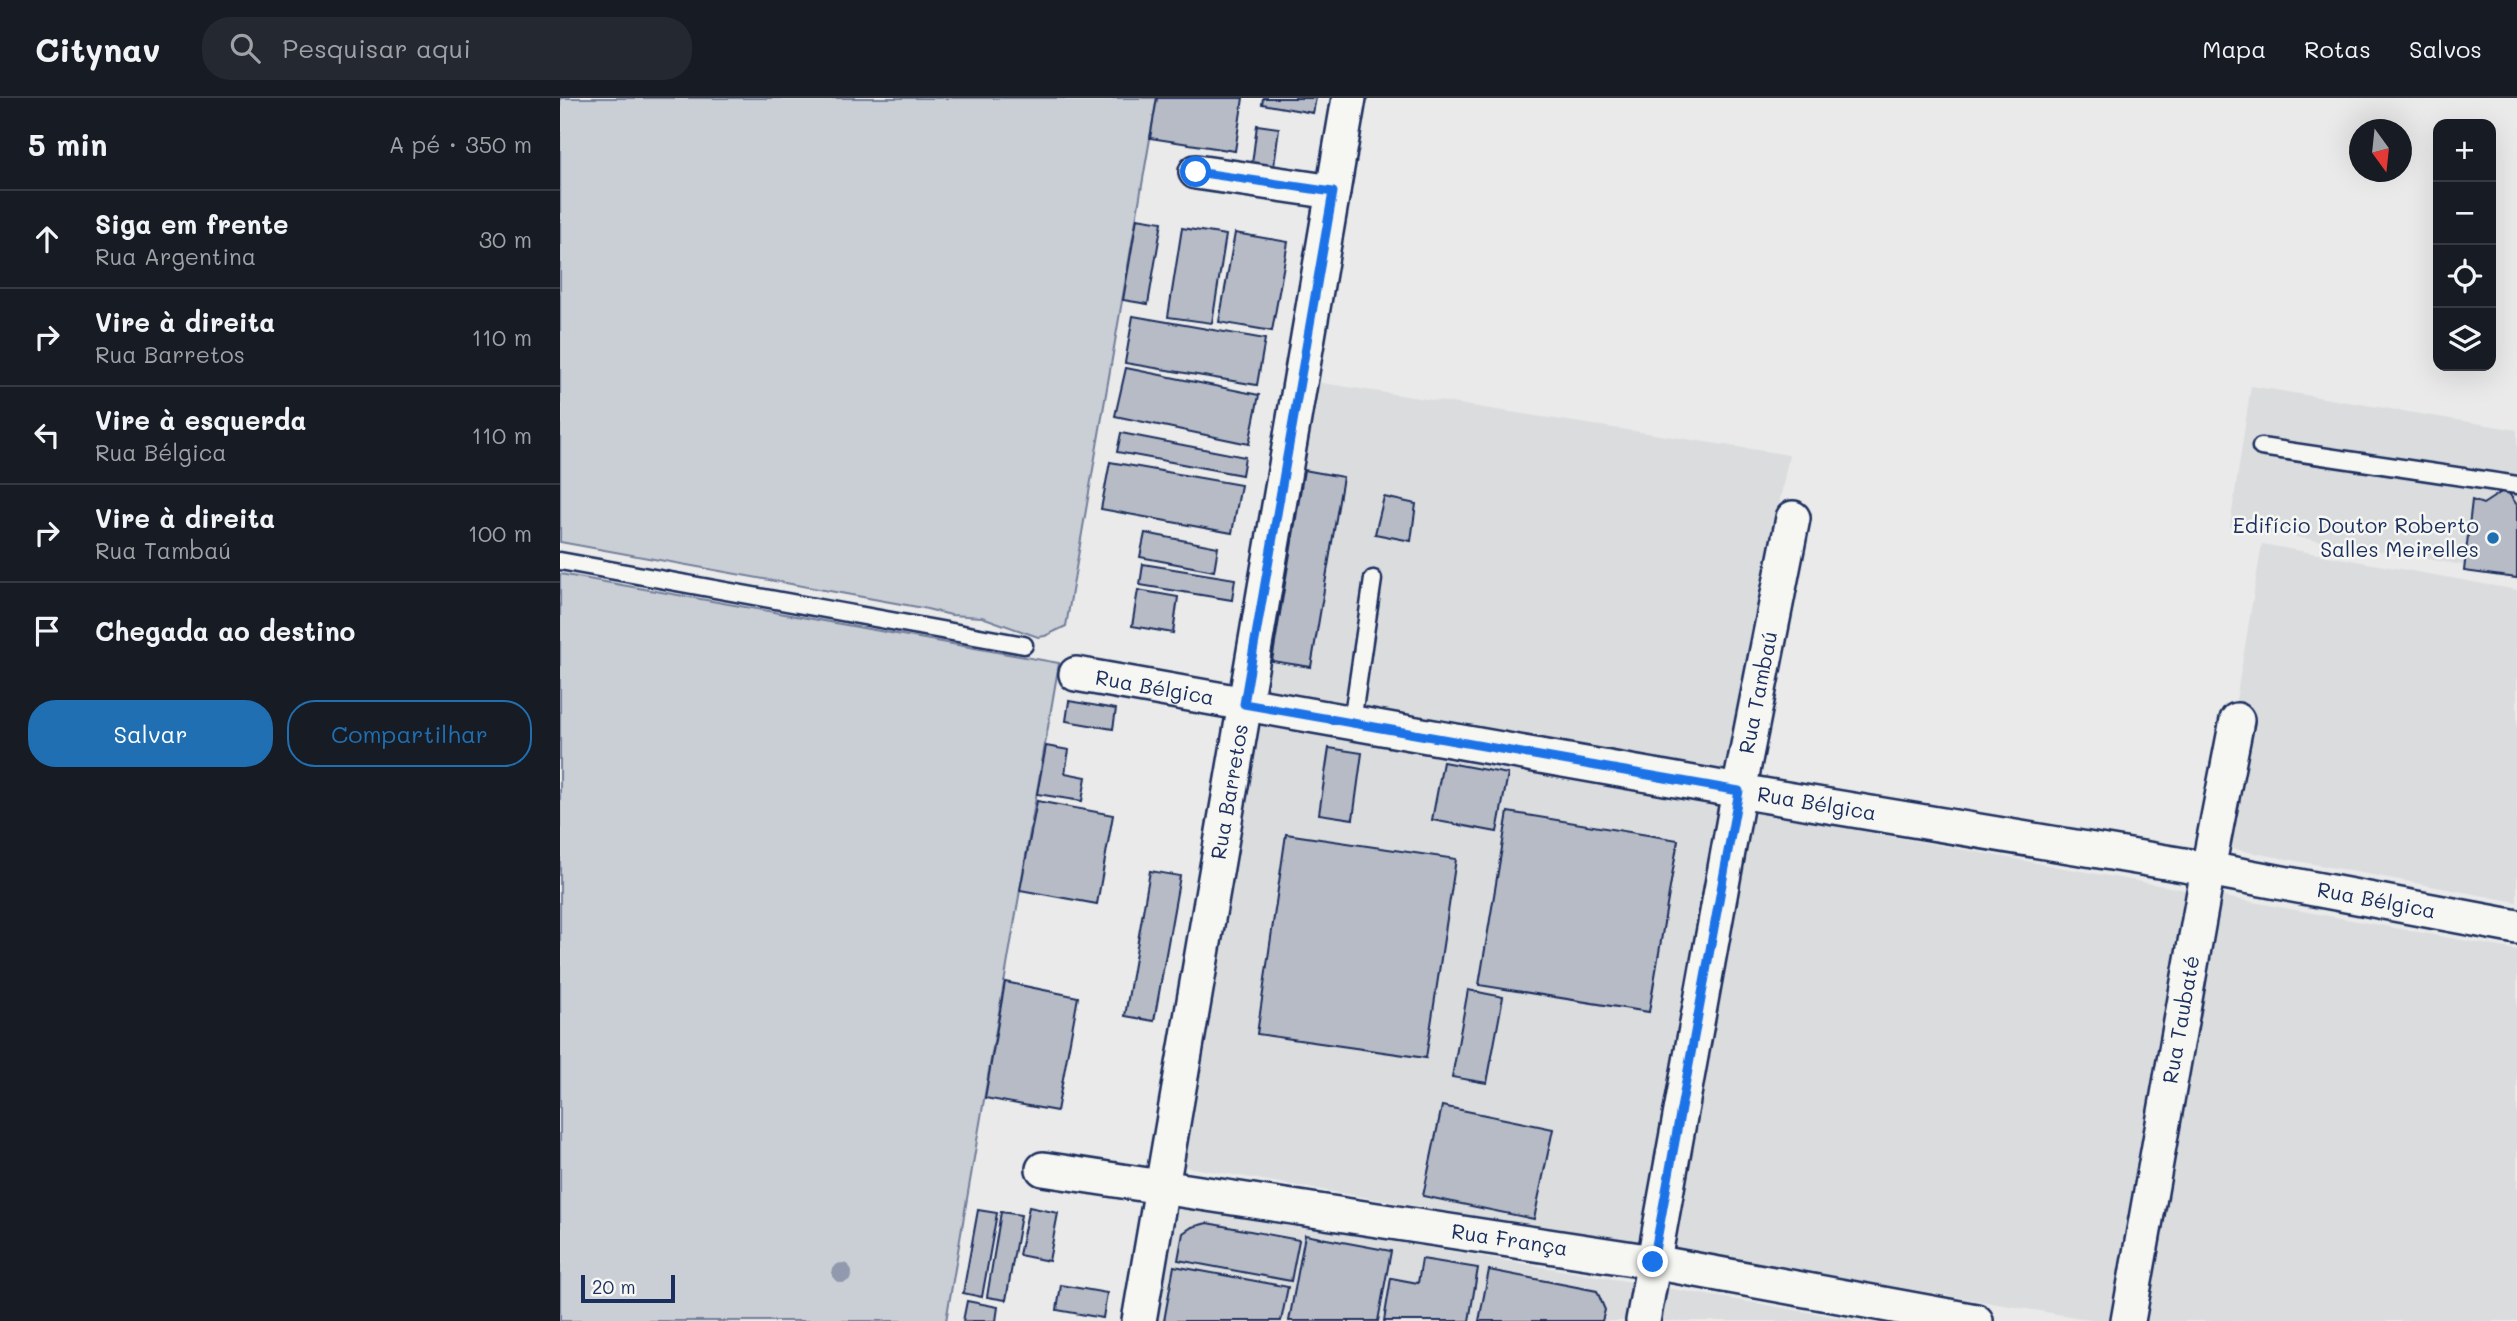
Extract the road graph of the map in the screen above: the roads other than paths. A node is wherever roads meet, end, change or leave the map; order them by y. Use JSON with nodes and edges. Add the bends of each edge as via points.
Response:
{"nodes":[{"id":1,"x":1349,"y":98,"type":"edge"},
{"id":2,"x":1196,"y":172,"type":"dead end"},
{"id":3,"x":1333,"y":192,"type":"junction"},
{"id":4,"x":2261,"y":447,"type":"dead end"},
{"id":5,"x":2517,"y":485,"type":"edge"},
{"id":6,"x":1793,"y":519,"type":"dead end"},
{"id":7,"x":560,"y":561,"type":"edge"},
{"id":8,"x":1373,"y":579,"type":"dead end"},
{"id":9,"x":1024,"y":645,"type":"dead end"},
{"id":10,"x":1076,"y":674,"type":"dead end"},
{"id":11,"x":1244,"y":704,"type":"junction"},
{"id":12,"x":2238,"y":720,"type":"dead end"},
{"id":13,"x":1352,"y":722,"type":"junction"},
{"id":14,"x":1739,"y":791,"type":"junction"},
{"id":15,"x":2207,"y":869,"type":"junction"},
{"id":16,"x":2517,"y":927,"type":"edge"},
{"id":17,"x":1042,"y":1169,"type":"dead end"},
{"id":18,"x":1163,"y":1186,"type":"junction"},
{"id":19,"x":1653,"y":1262,"type":"junction"},
{"id":20,"x":1139,"y":1321,"type":"edge"},
{"id":21,"x":1643,"y":1321,"type":"edge"},
{"id":22,"x":1976,"y":1321,"type":"edge"},
{"id":23,"x":2128,"y":1321,"type":"edge"}],
"edges":[{"from":1,"to":3,"type":"street","name":"Rua Barretos"},
{"from":2,"to":3,"type":"street"},
{"from":3,"to":11,"type":"street","name":"Rua Barretos"},
{"from":4,"to":5,"type":"lane"},
{"from":6,"to":14,"type":"street","name":"Rua Tambaú"},
{"from":7,"to":9,"type":"lane"},
{"from":8,"to":13,"type":"lane"},
{"from":10,"to":11,"type":"street","name":"Rua Bélgica"},
{"from":11,"to":13,"type":"street","name":"Rua Bélgica"},
{"from":11,"to":18,"type":"street","name":"Rua Barretos"},
{"from":12,"to":15,"type":"street","name":"Rua Taubaté"},
{"from":13,"to":14,"type":"street","name":"Rua Bélgica"},
{"from":14,"to":15,"type":"street","name":"Rua Bélgica"},
{"from":14,"to":19,"type":"street","name":"Rua Tambaú"},
{"from":15,"to":16,"type":"street","name":"Rua Bélgica"},
{"from":15,"to":23,"type":"street","name":"Rua Taubaté"},
{"from":17,"to":18,"type":"street","name":"Rua França"},
{"from":18,"to":19,"type":"street","name":"Rua França"},
{"from":18,"to":20,"type":"street","name":"Rua Barretos"},
{"from":19,"to":21,"type":"street","name":"Rua Tambaú"},
{"from":19,"to":22,"type":"street","name":"Rua França"}]}
